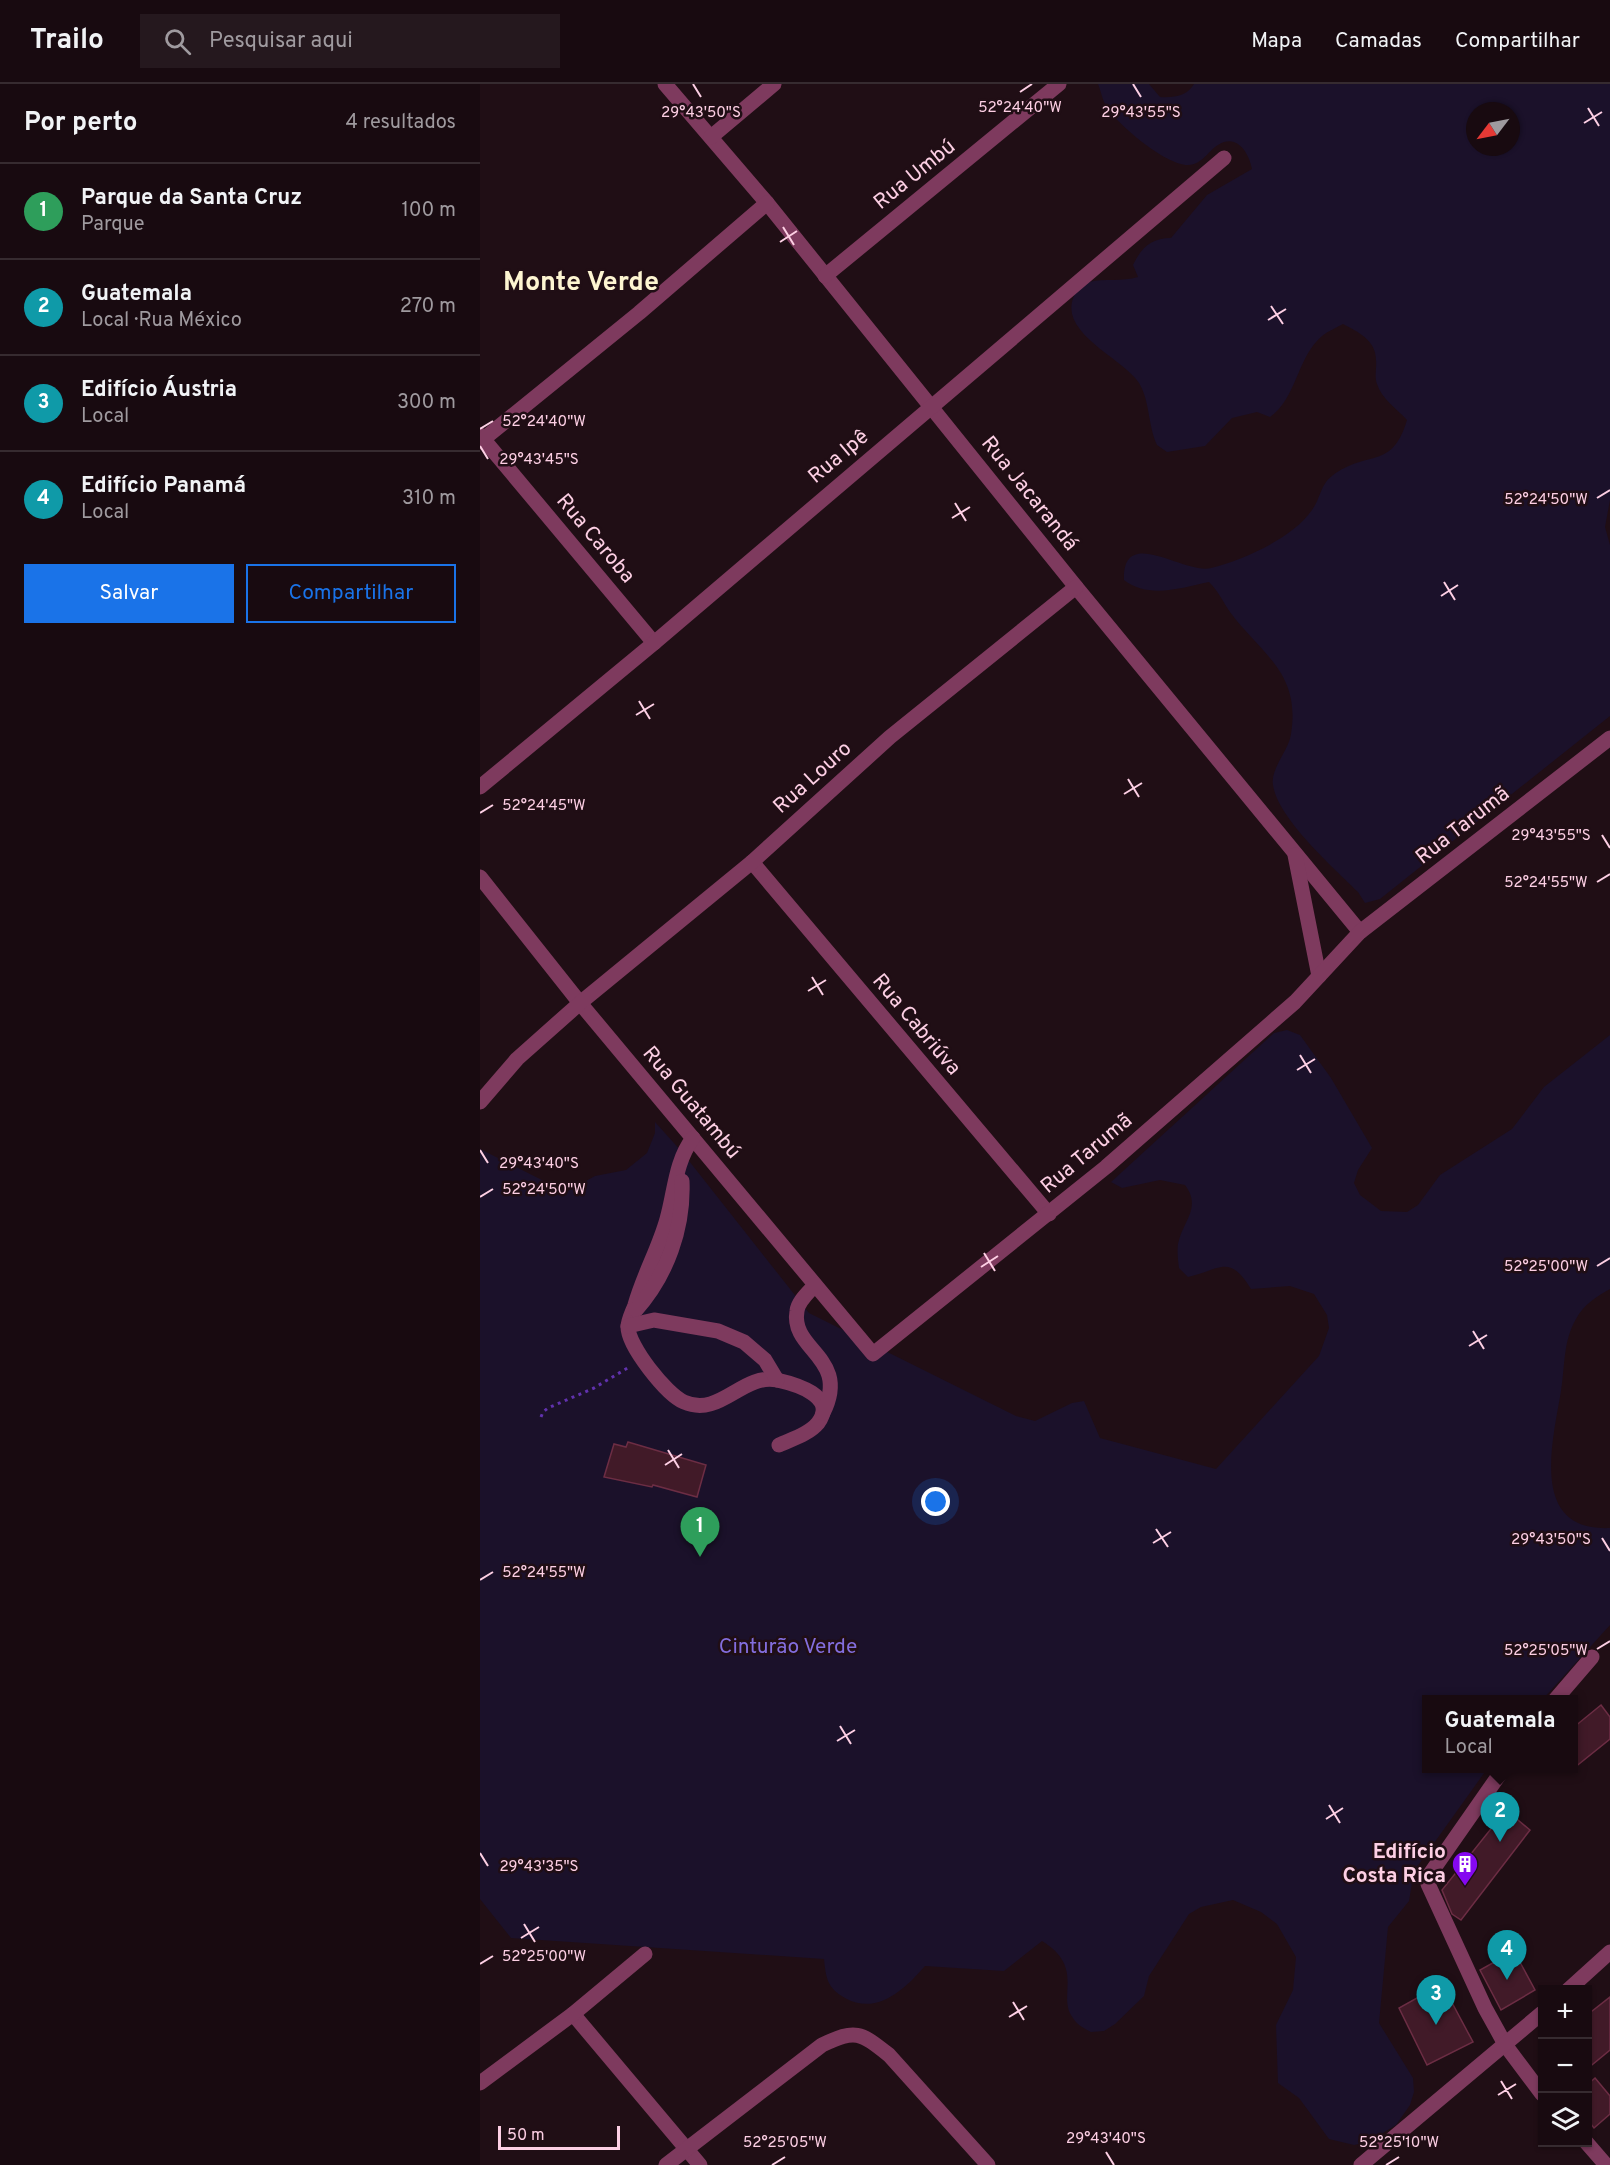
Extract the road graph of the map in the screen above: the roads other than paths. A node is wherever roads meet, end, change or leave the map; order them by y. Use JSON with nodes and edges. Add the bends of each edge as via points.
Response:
{"nodes":[{"id":1,"x":664,"y":84,"type":"edge"},
{"id":2,"x":774,"y":84,"type":"edge"},
{"id":3,"x":1059,"y":84,"type":"edge"},
{"id":4,"x":711,"y":137,"type":"junction"},
{"id":5,"x":1224,"y":158,"type":"dead end"},
{"id":6,"x":767,"y":203,"type":"junction"},
{"id":7,"x":825,"y":276,"type":"junction"},
{"id":8,"x":931,"y":407,"type":"junction"},
{"id":9,"x":481,"y":439,"type":"edge"},
{"id":10,"x":1076,"y":586,"type":"junction"},
{"id":11,"x":654,"y":643,"type":"junction"},
{"id":12,"x":1610,"y":738,"type":"edge"},
{"id":13,"x":480,"y":787,"type":"edge"},
{"id":14,"x":1294,"y":852,"type":"junction"},
{"id":15,"x":752,"y":862,"type":"junction"},
{"id":16,"x":480,"y":877,"type":"edge"},
{"id":17,"x":1360,"y":932,"type":"junction"},
{"id":18,"x":1319,"y":976,"type":"junction"},
{"id":19,"x":580,"y":1003,"type":"junction"},
{"id":20,"x":480,"y":1102,"type":"edge"},
{"id":21,"x":693,"y":1138,"type":"junction"},
{"id":22,"x":1048,"y":1214,"type":"junction"},
{"id":23,"x":815,"y":1285,"type":"junction"},
{"id":24,"x":630,"y":1321,"type":"junction"},
{"id":25,"x":873,"y":1354,"type":"joint"},
{"id":26,"x":777,"y":1380,"type":"junction"},
{"id":27,"x":823,"y":1414,"type":"junction"},
{"id":28,"x":779,"y":1445,"type":"dead end"},
{"id":29,"x":1592,"y":1658,"type":"dead end"},
{"id":30,"x":1559,"y":1695,"type":"edge"},
{"id":31,"x":1500,"y":1773,"type":"edge"},
{"id":32,"x":1610,"y":1952,"type":"edge"},
{"id":33,"x":645,"y":1954,"type":"dead end"},
{"id":34,"x":1573,"y":1985,"type":"edge"},
{"id":35,"x":573,"y":2014,"type":"junction"},
{"id":36,"x":1538,"y":2017,"type":"edge"},
{"id":37,"x":1506,"y":2046,"type":"junction"},
{"id":38,"x":482,"y":2075,"type":"edge"},
{"id":39,"x":1541,"y":2093,"type":"edge"},
{"id":40,"x":1590,"y":2147,"type":"edge"},
{"id":41,"x":688,"y":2150,"type":"junction"},
{"id":42,"x":666,"y":2165,"type":"edge"},
{"id":43,"x":700,"y":2165,"type":"edge"},
{"id":44,"x":988,"y":2165,"type":"edge"},
{"id":45,"x":1361,"y":2165,"type":"edge"},
{"id":46,"x":1606,"y":2165,"type":"edge"}],
"edges":[{"from":1,"to":4,"type":"street","name":"Rua Jacarandá"},
{"from":2,"to":4,"type":"street"},
{"from":3,"to":7,"type":"street","name":"Rua Umbú"},
{"from":4,"to":6,"type":"street","name":"Rua Jacarandá"},
{"from":5,"to":8,"type":"street","name":"Rua Ipê"},
{"from":6,"to":7,"type":"street","name":"Rua Jacarandá"},
{"from":6,"to":9,"type":"street","via":[[639,313]]},
{"from":7,"to":8,"type":"street","name":"Rua Jacarandá"},
{"from":8,"to":10,"type":"street","name":"Rua Jacarandá"},
{"from":8,"to":11,"type":"street","name":"Rua Ipê"},
{"from":9,"to":11,"type":"street","name":"Rua Caroba"},
{"from":10,"to":14,"type":"street","name":"Rua Jacarandá"},
{"from":10,"to":15,"type":"street","name":"Rua Louro","via":[[890,737]]},
{"from":11,"to":13,"type":"street","name":"Rua Ipê"},
{"from":12,"to":17,"type":"street","name":"Rua Tarumã"},
{"from":14,"to":17,"type":"street","name":"Rua Jacarandá"},
{"from":14,"to":18,"type":"street"},
{"from":15,"to":19,"type":"street","name":"Rua Louro"},
{"from":15,"to":22,"type":"street","name":"Rua Cabriúva"},
{"from":16,"to":19,"type":"street","name":"Rua Guatambú"},
{"from":17,"to":18,"type":"street","name":"Rua Tarumã"},
{"from":18,"to":22,"type":"street","name":"Rua Tarumã","via":[[1287,1009]]},
{"from":19,"to":20,"type":"street","name":"Rua Louro","via":[[517,1059]]},
{"from":19,"to":21,"type":"street","name":"Rua Guatambú"},
{"from":21,"to":23,"type":"street","name":"Rua Guatambú"},
{"from":21,"to":24,"type":"street","via":[[682,1152],[678,1166],[682,1195],[671,1253]]},
{"from":22,"to":25,"type":"street","name":"Rua Tarumã"},
{"from":23,"to":25,"type":"street","name":"Rua Guatambú"},
{"from":23,"to":27,"type":"street","via":[[796,1310],[797,1325],[830,1378],[829,1401]]},
{"from":24,"to":26,"type":"street","via":[[654,1320],[718,1331],[744,1342],[765,1360]]},
{"from":24,"to":26,"type":"street","via":[[633,1344],[671,1394],[683,1401],[698,1406],[716,1403],[758,1379]]},
{"from":26,"to":27,"type":"street","via":[[814,1392]]},
{"from":27,"to":28,"type":"street","via":[[808,1431]]},
{"from":29,"to":30,"type":"street"},
{"from":31,"to":37,"type":"street","via":[[1430,1874],[1431,1893]]},
{"from":32,"to":34,"type":"street"},
{"from":33,"to":35,"type":"street"},
{"from":35,"to":38,"type":"street"},
{"from":35,"to":41,"type":"street"},
{"from":36,"to":37,"type":"street"},
{"from":37,"to":39,"type":"street"},
{"from":37,"to":45,"type":"street"},
{"from":40,"to":46,"type":"street"},
{"from":41,"to":42,"type":"street"},
{"from":41,"to":43,"type":"street"},
{"from":41,"to":44,"type":"street","via":[[822,2045],[845,2034],[870,2040],[889,2055]]}]}
